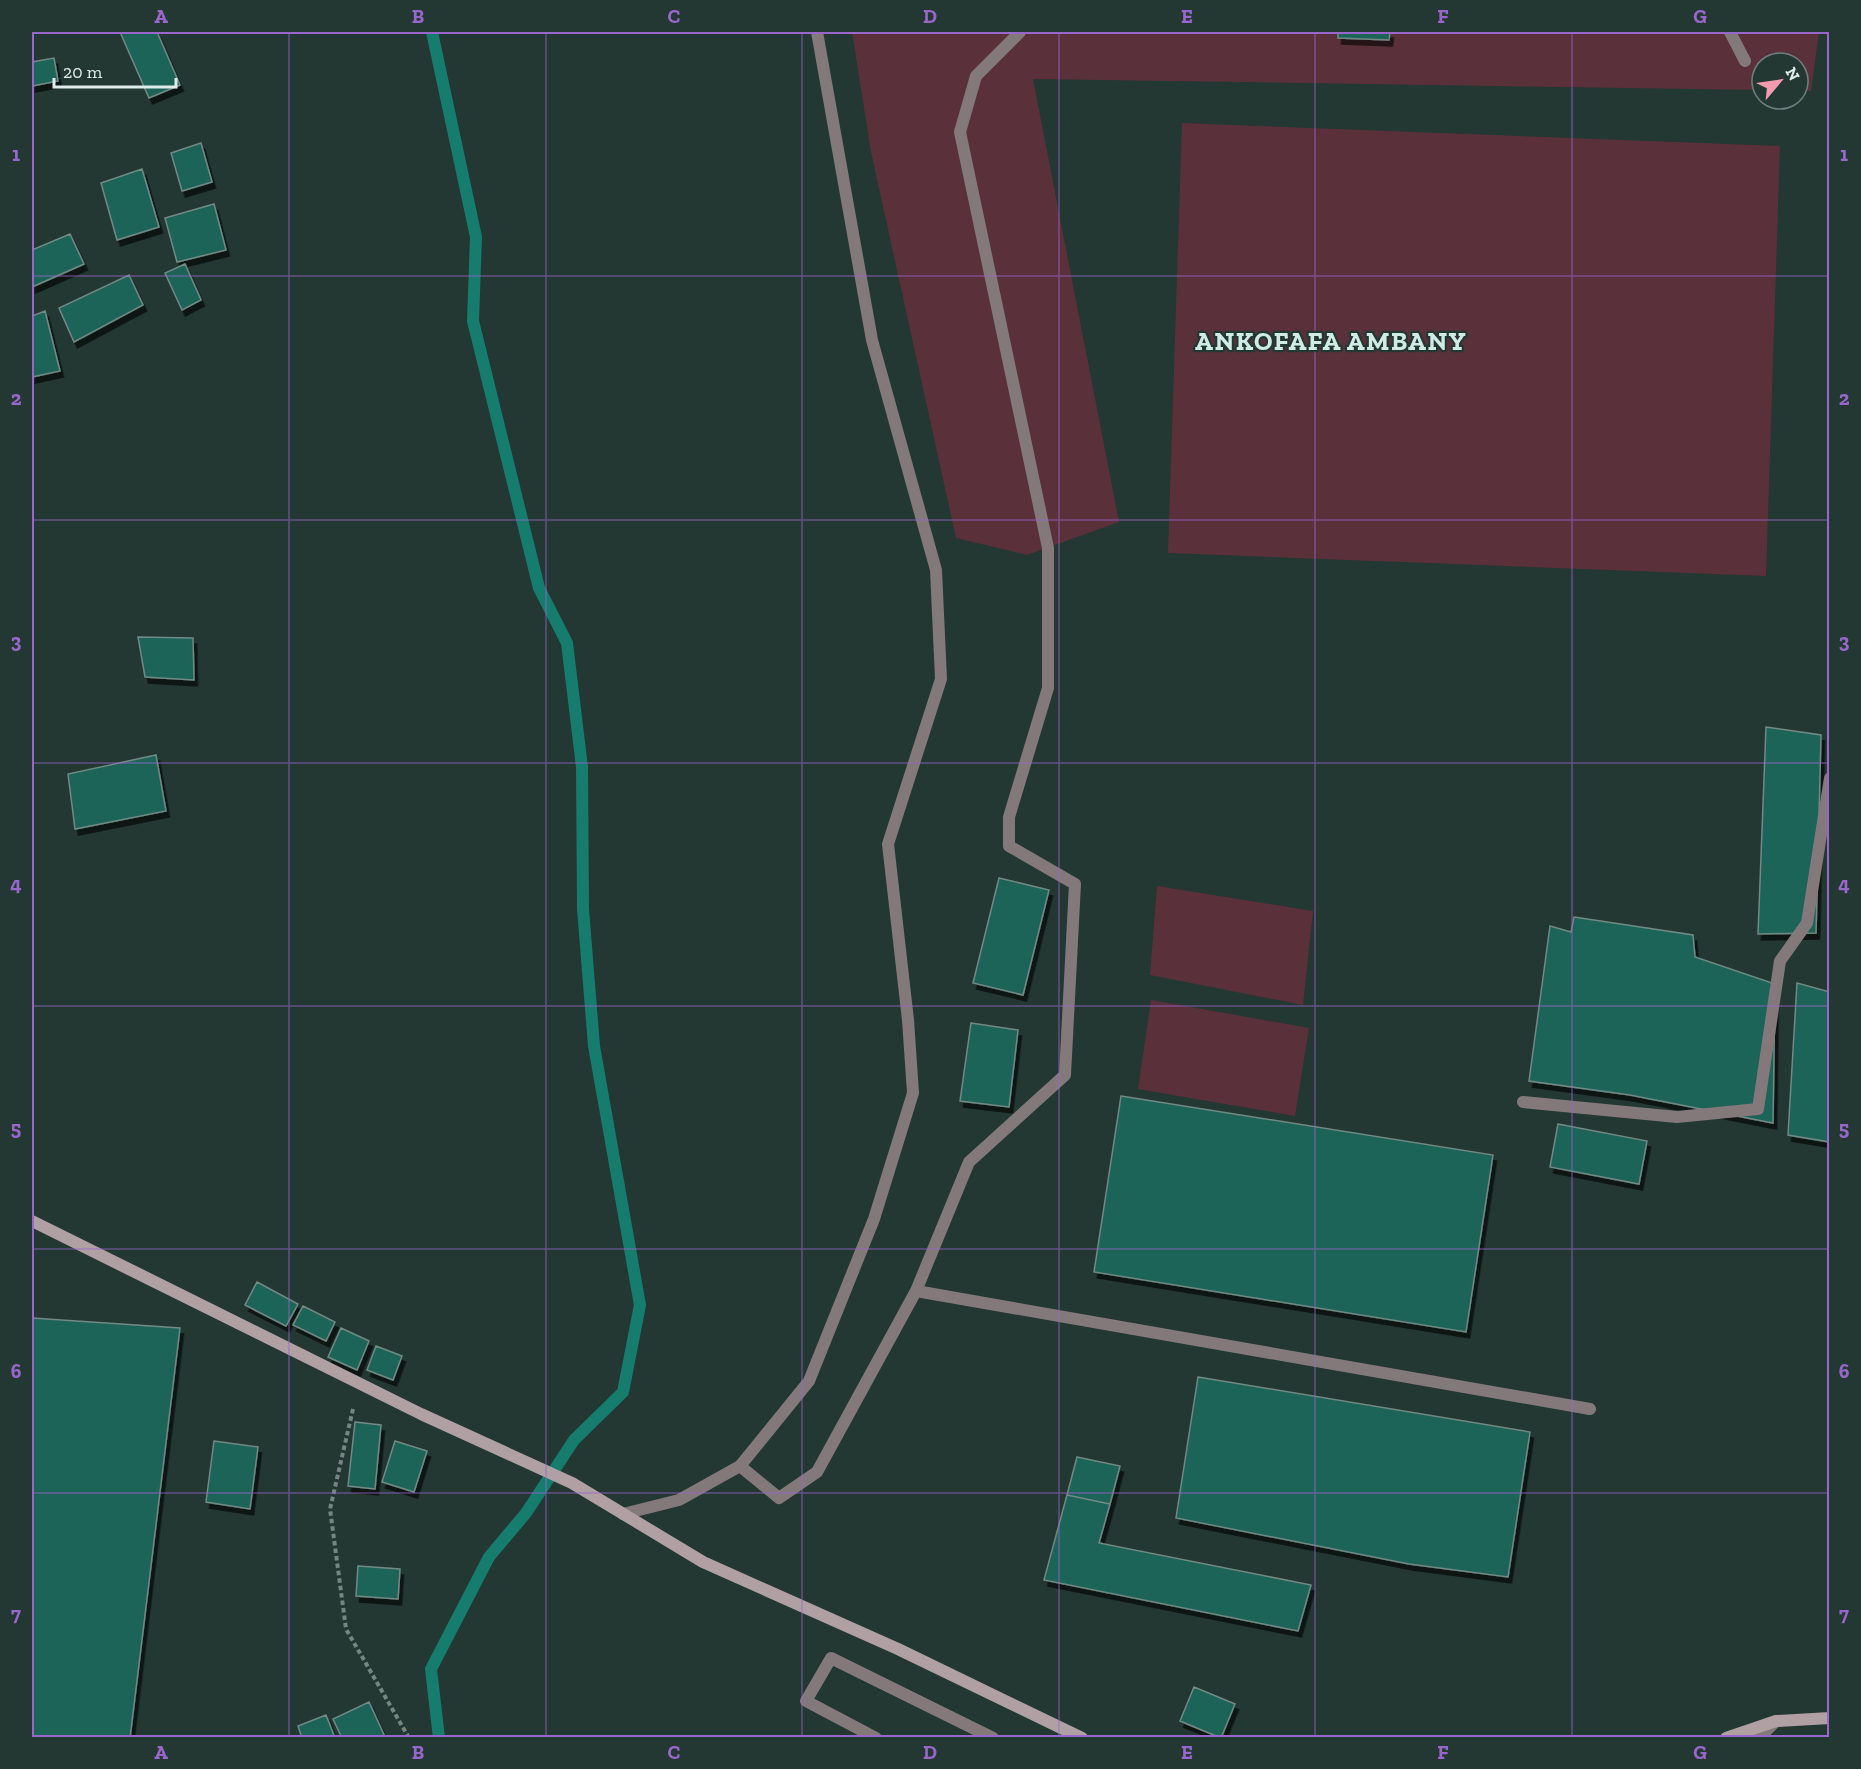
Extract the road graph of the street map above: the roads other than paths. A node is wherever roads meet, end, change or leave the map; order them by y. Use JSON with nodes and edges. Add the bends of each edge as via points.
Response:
{"nodes":[{"id":1,"x":817,"y":32,"type":"edge"},
{"id":2,"x":1020,"y":32,"type":"edge"},
{"id":3,"x":1730,"y":32,"type":"edge"},
{"id":4,"x":1745,"y":61,"type":"dead end"},
{"id":5,"x":1830,"y":778,"type":"edge"},
{"id":6,"x":1523,"y":1102,"type":"dead end"},
{"id":7,"x":32,"y":1221,"type":"edge"},
{"id":8,"x":916,"y":1291,"type":"junction"},
{"id":9,"x":1590,"y":1409,"type":"dead end"},
{"id":10,"x":740,"y":1466,"type":"junction"},
{"id":11,"x":623,"y":1514,"type":"junction"},
{"id":12,"x":1830,"y":1718,"type":"edge"},
{"id":13,"x":1776,"y":1721,"type":"junction"},
{"id":14,"x":876,"y":1737,"type":"edge"},
{"id":15,"x":993,"y":1737,"type":"edge"},
{"id":16,"x":1082,"y":1737,"type":"edge"},
{"id":17,"x":1726,"y":1737,"type":"edge"},
{"id":18,"x":1759,"y":1737,"type":"edge"}],
"edges":[{"from":1,"to":10,"type":"street","via":[[872,340],[936,570],[941,679],[888,844],[913,1093],[874,1219],[810,1381]]},
{"from":2,"to":8,"type":"street","via":[[976,76],[960,132],[1048,548],[1048,688],[1009,817],[1009,846],[1075,884],[1065,1074],[969,1162]]},
{"from":3,"to":4,"type":"street"},
{"from":5,"to":6,"type":"street","via":[[1808,923],[1780,961],[1758,1110],[1677,1117]]},
{"from":7,"to":11,"type":"street","via":[[572,1483]]},
{"from":8,"to":9,"type":"street"},
{"from":8,"to":10,"type":"street","via":[[817,1472],[779,1498]]},
{"from":10,"to":11,"type":"street","via":[[679,1500]]},
{"from":11,"to":16,"type":"street","via":[[703,1562],[898,1648]]},
{"from":12,"to":13,"type":"street"},
{"from":13,"to":17,"type":"street"},
{"from":13,"to":18,"type":"street"},
{"from":14,"to":15,"type":"street","via":[[806,1701],[831,1658]]}]}
